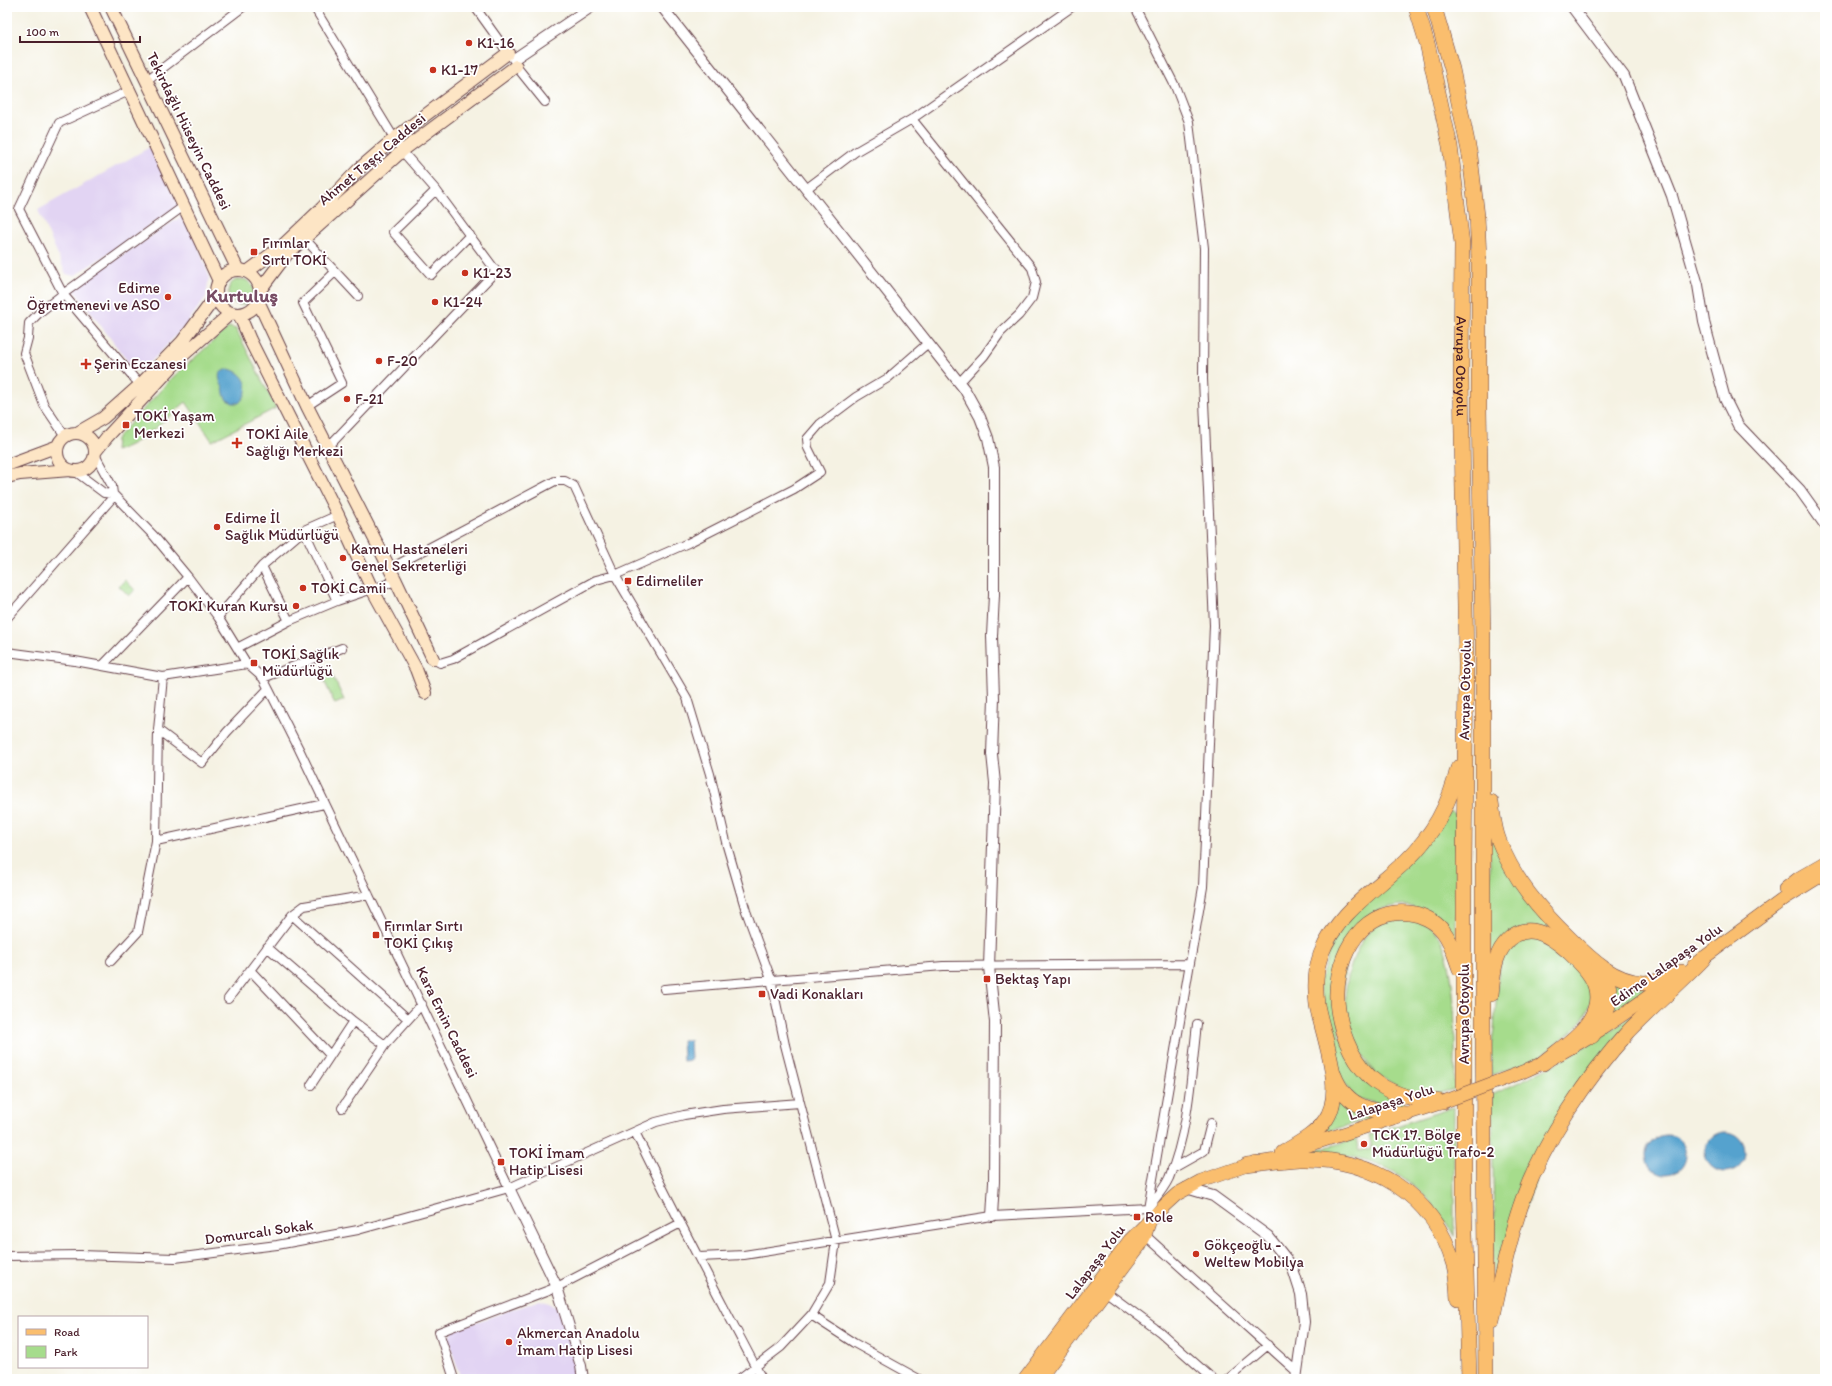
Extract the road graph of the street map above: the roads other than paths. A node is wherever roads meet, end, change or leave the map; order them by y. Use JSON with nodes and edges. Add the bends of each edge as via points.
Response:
{"nodes":[{"id":1,"x":90,"y":7,"type":"edge"},
{"id":2,"x":111,"y":7,"type":"edge"},
{"id":3,"x":244,"y":7,"type":"edge"},
{"id":4,"x":314,"y":7,"type":"edge"},
{"id":5,"x":475,"y":7,"type":"edge"},
{"id":6,"x":591,"y":7,"type":"edge"},
{"id":7,"x":662,"y":7,"type":"edge"},
{"id":8,"x":1072,"y":7,"type":"edge"},
{"id":9,"x":1135,"y":7,"type":"edge"},
{"id":10,"x":1416,"y":7,"type":"edge"},
{"id":11,"x":1434,"y":7,"type":"edge"},
{"id":12,"x":1572,"y":7,"type":"edge"},
{"id":13,"x":513,"y":59,"type":"junction"},
{"id":14,"x":147,"y":80,"type":"junction"},
{"id":15,"x":129,"y":91,"type":"junction"},
{"id":16,"x":545,"y":102,"type":"dead end"},
{"id":17,"x":912,"y":119,"type":"junction"},
{"id":18,"x":395,"y":138,"type":"junction"},
{"id":19,"x":402,"y":151,"type":"junction"},
{"id":20,"x":806,"y":189,"type":"junction"},
{"id":21,"x":436,"y":190,"type":"junction"},
{"id":22,"x":184,"y":206,"type":"junction"},
{"id":23,"x":470,"y":235,"type":"junction"},
{"id":24,"x":304,"y":238,"type":"junction"},
{"id":25,"x":242,"y":271,"type":"junction"},
{"id":26,"x":336,"y":272,"type":"junction"},
{"id":27,"x":219,"y":281,"type":"junction"},
{"id":28,"x":63,"y":294,"type":"junction"},
{"id":29,"x":216,"y":296,"type":"junction"},
{"id":30,"x":259,"y":296,"type":"junction"},
{"id":31,"x":358,"y":296,"type":"dead end"},
{"id":32,"x":235,"y":314,"type":"junction"},
{"id":33,"x":928,"y":343,"type":"junction"},
{"id":34,"x":959,"y":383,"type":"junction"},
{"id":35,"x":140,"y":385,"type":"junction"},
{"id":36,"x":307,"y":406,"type":"junction"},
{"id":37,"x":67,"y":438,"type":"junction"},
{"id":38,"x":328,"y":447,"type":"junction"},
{"id":39,"x":95,"y":453,"type":"junction"},
{"id":40,"x":7,"y":465,"type":"edge"},
{"id":41,"x":73,"y":471,"type":"junction"},
{"id":42,"x":7,"y":477,"type":"edge"},
{"id":43,"x":114,"y":495,"type":"junction"},
{"id":44,"x":338,"y":515,"type":"junction"},
{"id":45,"x":1825,"y":525,"type":"edge"},
{"id":46,"x":304,"y":530,"type":"junction"},
{"id":47,"x":262,"y":566,"type":"junction"},
{"id":48,"x":389,"y":569,"type":"junction"},
{"id":49,"x":615,"y":575,"type":"junction"},
{"id":50,"x":188,"y":577,"type":"junction"},
{"id":51,"x":396,"y":581,"type":"junction"},
{"id":52,"x":372,"y":589,"type":"junction"},
{"id":53,"x":337,"y":601,"type":"junction"},
{"id":54,"x":218,"y":617,"type":"junction"},
{"id":55,"x":7,"y":618,"type":"edge"},
{"id":56,"x":289,"y":621,"type":"junction"},
{"id":57,"x":237,"y":648,"type":"junction"},
{"id":58,"x":342,"y":648,"type":"dead end"},
{"id":59,"x":7,"y":652,"type":"edge"},
{"id":60,"x":433,"y":659,"type":"joint"},
{"id":61,"x":247,"y":664,"type":"junction"},
{"id":62,"x":102,"y":665,"type":"junction"},
{"id":63,"x":163,"y":677,"type":"junction"},
{"id":64,"x":263,"y":678,"type":"junction"},
{"id":65,"x":268,"y":689,"type":"junction"},
{"id":66,"x":425,"y":693,"type":"dead end"},
{"id":67,"x":158,"y":730,"type":"junction"},
{"id":68,"x":1464,"y":738,"type":"junction"},
{"id":69,"x":1484,"y":778,"type":"junction"},
{"id":70,"x":324,"y":804,"type":"junction"},
{"id":71,"x":156,"y":841,"type":"junction"},
{"id":72,"x":1825,"y":859,"type":"edge"},
{"id":73,"x":1825,"y":863,"type":"edge"},
{"id":74,"x":1825,"y":873,"type":"edge"},
{"id":75,"x":1799,"y":878,"type":"junction"},
{"id":76,"x":369,"y":895,"type":"junction"},
{"id":77,"x":292,"y":915,"type":"junction"},
{"id":78,"x":267,"y":947,"type":"junction"},
{"id":79,"x":1703,"y":959,"type":"junction"},
{"id":80,"x":111,"y":961,"type":"dead end"},
{"id":81,"x":1596,"y":963,"type":"junction"},
{"id":82,"x":1189,"y":964,"type":"junction"},
{"id":83,"x":989,"y":967,"type":"junction"},
{"id":84,"x":250,"y":970,"type":"junction"},
{"id":85,"x":1682,"y":972,"type":"junction"},
{"id":86,"x":1464,"y":978,"type":"junction"},
{"id":87,"x":771,"y":979,"type":"junction"},
{"id":88,"x":664,"y":989,"type":"dead end"},
{"id":89,"x":228,"y":1000,"type":"dead end"},
{"id":90,"x":422,"y":1004,"type":"junction"},
{"id":91,"x":408,"y":1019,"type":"junction"},
{"id":92,"x":352,"y":1021,"type":"junction"},
{"id":93,"x":1197,"y":1024,"type":"dead end"},
{"id":94,"x":1482,"y":1024,"type":"junction"},
{"id":95,"x":1592,"y":1036,"type":"junction"},
{"id":96,"x":385,"y":1045,"type":"junction"},
{"id":97,"x":330,"y":1055,"type":"junction"},
{"id":98,"x":1543,"y":1063,"type":"junction"},
{"id":99,"x":1332,"y":1069,"type":"junction"},
{"id":100,"x":1520,"y":1073,"type":"joint"},
{"id":101,"x":311,"y":1085,"type":"dead end"},
{"id":102,"x":1443,"y":1102,"type":"junction"},
{"id":103,"x":800,"y":1103,"type":"junction"},
{"id":104,"x":342,"y":1108,"type":"dead end"},
{"id":105,"x":1407,"y":1114,"type":"junction"},
{"id":106,"x":1211,"y":1123,"type":"dead end"},
{"id":107,"x":635,"y":1132,"type":"junction"},
{"id":108,"x":1283,"y":1153,"type":"junction"},
{"id":109,"x":1247,"y":1164,"type":"junction"},
{"id":110,"x":1172,"y":1169,"type":"junction"},
{"id":111,"x":509,"y":1188,"type":"junction"},
{"id":112,"x":1186,"y":1188,"type":"junction"},
{"id":113,"x":992,"y":1216,"type":"junction"},
{"id":114,"x":1149,"y":1221,"type":"junction"},
{"id":115,"x":679,"y":1224,"type":"junction"},
{"id":116,"x":836,"y":1241,"type":"junction"},
{"id":117,"x":7,"y":1256,"type":"edge"},
{"id":118,"x":699,"y":1257,"type":"junction"},
{"id":119,"x":558,"y":1287,"type":"junction"},
{"id":120,"x":1105,"y":1291,"type":"junction"},
{"id":121,"x":812,"y":1314,"type":"junction"},
{"id":122,"x":1486,"y":1342,"type":"junction"},
{"id":123,"x":1469,"y":1344,"type":"junction"},
{"id":124,"x":1268,"y":1345,"type":"junction"},
{"id":125,"x":756,"y":1367,"type":"junction"},
{"id":126,"x":1296,"y":1375,"type":"edge"},
{"id":127,"x":1210,"y":1378,"type":"edge"},
{"id":128,"x":454,"y":1379,"type":"edge"},
{"id":129,"x":583,"y":1379,"type":"edge"},
{"id":130,"x":738,"y":1379,"type":"edge"},
{"id":131,"x":762,"y":1379,"type":"edge"},
{"id":132,"x":919,"y":1379,"type":"edge"},
{"id":133,"x":1025,"y":1379,"type":"edge"},
{"id":134,"x":1039,"y":1379,"type":"edge"},
{"id":135,"x":1228,"y":1379,"type":"edge"},
{"id":136,"x":1469,"y":1379,"type":"edge"},
{"id":137,"x":1486,"y":1379,"type":"edge"}],
"edges":[{"from":1,"to":15,"type":"main road"},
{"from":2,"to":14,"type":"main road","name":"Tekirdağlı Hüseyin Caddesi"},
{"from":3,"to":14,"type":"street"},
{"from":4,"to":18,"type":"street"},
{"from":5,"to":13,"type":"street"},
{"from":6,"to":13,"type":"street"},
{"from":7,"to":20,"type":"street"},
{"from":8,"to":17,"type":"street"},
{"from":9,"to":82,"type":"street","via":[[1174,86],[1188,122],[1204,248],[1203,379],[1214,625],[1203,887]]},
{"from":10,"to":68,"type":"highway","name":"Avrupa Otoyolu","via":[[1427,43],[1450,146],[1462,244],[1466,664]]},
{"from":11,"to":69,"type":"highway","name":"Avrupa Otoyolu","via":[[1452,69],[1470,156],[1477,216]]},
{"from":12,"to":45,"type":"street","via":[[1624,76],[1672,196],[1698,285],[1704,322],[1724,400],[1738,425],[1800,490]]},
{"from":13,"to":16,"type":"street"},
{"from":13,"to":18,"type":"main road","name":"Ahmet Taşçı Caddesi"},
{"from":13,"to":19,"type":"main road","name":"Ahmet Taşçı Caddesi"},
{"from":14,"to":25,"type":"main road","name":"Tekirdağlı Hüseyin Caddesi"},
{"from":15,"to":22,"type":"main road"},
{"from":15,"to":28,"type":"street","via":[[59,123],[19,210]]},
{"from":17,"to":20,"type":"street","via":[[855,152]]},
{"from":17,"to":34,"type":"street","via":[[1032,268],[1036,282],[1032,298]]},
{"from":18,"to":19,"type":"street"},
{"from":18,"to":25,"type":"main road","name":"Ahmet Taşçı Caddesi","via":[[359,169],[282,246]]},
{"from":19,"to":21,"type":"street"},
{"from":19,"to":24,"type":"main road","name":"Ahmet Taşçı Caddesi"},
{"from":20,"to":33,"type":"street"},
{"from":21,"to":23,"type":"street"},
{"from":21,"to":23,"type":"street","via":[[393,232],[431,275]]},
{"from":22,"to":27,"type":"main road"},
{"from":22,"to":28,"type":"street"},
{"from":23,"to":38,"type":"street","via":[[496,271]]},
{"from":24,"to":26,"type":"street"},
{"from":24,"to":30,"type":"main road","name":"Ahmet Taşçı Caddesi","via":[[287,254]]},
{"from":25,"to":27,"type":"main road","via":[[230,271]]},
{"from":25,"to":30,"type":"main road","via":[[253,276]]},
{"from":26,"to":31,"type":"street"},
{"from":26,"to":36,"type":"street","via":[[303,303],[342,383]]},
{"from":27,"to":29,"type":"main road"},
{"from":28,"to":35,"type":"street"},
{"from":28,"to":37,"type":"street","via":[[29,322],[24,353],[44,405]]},
{"from":29,"to":32,"type":"main road","via":[[221,307]]},
{"from":29,"to":35,"type":"main road","via":[[182,342]]},
{"from":30,"to":32,"type":"main road","via":[[250,311]]},
{"from":30,"to":36,"type":"main road"},
{"from":32,"to":39,"type":"main road","via":[[181,357]]},
{"from":32,"to":44,"type":"main road"},
{"from":33,"to":34,"type":"street"},
{"from":33,"to":49,"type":"street","via":[[888,378],[856,397],[820,424],[807,439],[808,448],[820,472],[794,490],[688,543]]},
{"from":34,"to":83,"type":"street","via":[[980,417],[988,438],[994,467],[992,754],[995,784]]},
{"from":35,"to":37,"type":"main road","via":[[103,418]]},
{"from":36,"to":38,"type":"main road"},
{"from":37,"to":39,"type":"main road","via":[[88,437]]},
{"from":37,"to":40,"type":"main road"},
{"from":37,"to":41,"type":"main road","via":[[57,452],[60,463]]},
{"from":38,"to":48,"type":"main road"},
{"from":39,"to":41,"type":"main road","via":[[89,467]]},
{"from":39,"to":43,"type":"street"},
{"from":41,"to":42,"type":"main road"},
{"from":41,"to":43,"type":"street","via":[[104,493]]},
{"from":43,"to":50,"type":"street","name":"Kara Emin Caddesi","via":[[154,536]]},
{"from":43,"to":55,"type":"street"},
{"from":44,"to":46,"type":"street"},
{"from":44,"to":52,"type":"main road"},
{"from":46,"to":47,"type":"street"},
{"from":46,"to":53,"type":"street"},
{"from":47,"to":54,"type":"street"},
{"from":47,"to":56,"type":"street"},
{"from":48,"to":49,"type":"street","via":[[555,481],[565,481],[574,486]]},
{"from":48,"to":51,"type":"main road"},
{"from":49,"to":60,"type":"street","via":[[596,580],[453,659],[440,663]]},
{"from":49,"to":87,"type":"street","via":[[687,698],[746,911]]},
{"from":50,"to":54,"type":"street","name":"Kara Emin Caddesi"},
{"from":50,"to":62,"type":"street"},
{"from":51,"to":52,"type":"street"},
{"from":51,"to":60,"type":"main road"},
{"from":52,"to":53,"type":"street"},
{"from":52,"to":66,"type":"main road","via":[[416,670]]},
{"from":53,"to":56,"type":"street"},
{"from":54,"to":57,"type":"street","name":"Kara Emin Caddesi"},
{"from":56,"to":57,"type":"street"},
{"from":57,"to":61,"type":"street","name":"Kara Emin Caddesi"},
{"from":58,"to":64,"type":"street"},
{"from":59,"to":62,"type":"street"},
{"from":61,"to":63,"type":"street"},
{"from":61,"to":64,"type":"street","name":"Kara Emin Caddesi"},
{"from":62,"to":63,"type":"street"},
{"from":63,"to":67,"type":"street"},
{"from":64,"to":65,"type":"street","name":"Kara Emin Caddesi"},
{"from":65,"to":67,"type":"street","via":[[202,763]]},
{"from":65,"to":70,"type":"street","name":"Kara Emin Caddesi"},
{"from":67,"to":71,"type":"street"},
{"from":68,"to":86,"type":"highway","name":"Avrupa Otoyolu"},
{"from":68,"to":99,"type":"highway","via":[[1450,799],[1428,837],[1405,862],[1348,912],[1330,936],[1321,955],[1316,997]]},
{"from":69,"to":81,"type":"highway","via":[[1498,840],[1512,870],[1547,917]]},
{"from":69,"to":94,"type":"highway","name":"Avrupa Otoyolu"},
{"from":70,"to":71,"type":"street"},
{"from":70,"to":76,"type":"street","name":"Kara Emin Caddesi"},
{"from":71,"to":80,"type":"street","via":[[138,932]]},
{"from":72,"to":75,"type":"street"},
{"from":73,"to":75,"type":"main road"},
{"from":74,"to":79,"type":"main road","name":"Edirne Lalapaşa Yolu","via":[[1785,898]]},
{"from":75,"to":85,"type":"main road"},
{"from":76,"to":77,"type":"street","via":[[304,906]]},
{"from":76,"to":90,"type":"street","name":"Kara Emin Caddesi"},
{"from":77,"to":78,"type":"street"},
{"from":77,"to":91,"type":"street"},
{"from":78,"to":84,"type":"street"},
{"from":78,"to":92,"type":"street"},
{"from":79,"to":85,"type":"main road","name":"Edirne Lalapaşa Yolu"},
{"from":79,"to":122,"type":"highway","via":[[1629,1032],[1576,1100],[1556,1131],[1523,1199],[1501,1276]]},
{"from":81,"to":85,"type":"highway","via":[[1622,978],[1643,983],[1662,980]]},
{"from":81,"to":95,"type":"highway","via":[[1606,979],[1610,994],[1607,1012]]},
{"from":82,"to":83,"type":"street"},
{"from":82,"to":114,"type":"street"},
{"from":83,"to":87,"type":"street","via":[[943,966]]},
{"from":83,"to":113,"type":"street","via":[[995,1022]]},
{"from":84,"to":89,"type":"street"},
{"from":84,"to":97,"type":"street"},
{"from":85,"to":95,"type":"main road","name":"Edirne Lalapaşa Yolu"},
{"from":86,"to":102,"type":"highway","via":[[1443,930],[1425,918],[1402,912],[1382,915],[1368,922],[1362,929],[1348,948],[1337,988],[1340,1024],[1353,1054],[1368,1075],[1400,1095]]},
{"from":86,"to":123,"type":"highway","name":"Avrupa Otoyolu","via":[[1464,1197]]},
{"from":87,"to":88,"type":"street"},
{"from":87,"to":103,"type":"street"},
{"from":90,"to":91,"type":"street"},
{"from":90,"to":111,"type":"street","name":"Kara Emin Caddesi"},
{"from":91,"to":96,"type":"street"},
{"from":92,"to":96,"type":"street"},
{"from":92,"to":97,"type":"street"},
{"from":93,"to":110,"type":"street","via":[[1181,1140]]},
{"from":94,"to":98,"type":"highway","via":[[1489,1002],[1494,969],[1504,945],[1516,935],[1529,932],[1550,936],[1589,972],[1595,984],[1597,999],[1595,1009],[1583,1028]]},
{"from":94,"to":122,"type":"highway","name":"Avrupa Otoyolu"},
{"from":95,"to":98,"type":"main road","name":"Edirne Lalapaşa Yolu"},
{"from":96,"to":104,"type":"street"},
{"from":97,"to":101,"type":"street"},
{"from":98,"to":100,"type":"main road","name":"Edirne Lalapaşa Yolu"},
{"from":99,"to":105,"type":"highway","via":[[1337,1082],[1355,1103],[1368,1109]]},
{"from":99,"to":108,"type":"highway","via":[[1334,1095],[1328,1118],[1316,1130]]},
{"from":100,"to":102,"type":"main road","name":"Lalapaşa Yolu","bridge":true},
{"from":102,"to":105,"type":"main road","name":"Lalapaşa Yolu"},
{"from":103,"to":107,"type":"street","name":"Domurcalı Sokak","via":[[684,1115],[656,1122]]},
{"from":103,"to":116,"type":"street"},
{"from":105,"to":108,"type":"main road","name":"Lalapaşa Yolu"},
{"from":106,"to":110,"type":"street","via":[[1204,1151]]},
{"from":107,"to":111,"type":"street","name":"Domurcalı Sokak"},
{"from":107,"to":115,"type":"street"},
{"from":108,"to":109,"type":"main road","name":"Lalapaşa Yolu"},
{"from":109,"to":112,"type":"main road","name":"Lalapaşa Yolu"},
{"from":109,"to":123,"type":"highway","via":[[1298,1159],[1330,1161],[1374,1173],[1404,1189],[1435,1222],[1450,1253]]},
{"from":110,"to":114,"type":"street"},
{"from":111,"to":117,"type":"street","name":"Domurcalı Sokak","via":[[358,1230],[277,1245],[175,1258]]},
{"from":111,"to":119,"type":"street","name":"Kara Emin Caddesi"},
{"from":112,"to":114,"type":"main road","name":"Lalapaşa Yolu"},
{"from":112,"to":126,"type":"street","via":[[1213,1196],[1268,1236],[1292,1266],[1301,1294],[1304,1322]]},
{"from":113,"to":114,"type":"street"},
{"from":113,"to":116,"type":"street"},
{"from":114,"to":120,"type":"main road","name":"Lalapaşa Yolu"},
{"from":114,"to":124,"type":"street"},
{"from":114,"to":133,"type":"main road","name":"Lalapaşa Yolu","via":[[1130,1240]]},
{"from":115,"to":118,"type":"street"},
{"from":115,"to":119,"type":"street"},
{"from":116,"to":118,"type":"street","via":[[744,1255]]},
{"from":116,"to":121,"type":"street","via":[[830,1283]]},
{"from":118,"to":125,"type":"street"},
{"from":119,"to":128,"type":"street","via":[[439,1332]]},
{"from":119,"to":129,"type":"street","name":"Kara Emin Caddesi"},
{"from":120,"to":127,"type":"street","via":[[1160,1332]]},
{"from":120,"to":134,"type":"main road","name":"Lalapaşa Yolu"},
{"from":121,"to":125,"type":"street","via":[[781,1347]]},
{"from":121,"to":132,"type":"street","via":[[854,1343]]},
{"from":122,"to":137,"type":"highway","name":"Avrupa Otoyolu"},
{"from":123,"to":136,"type":"highway","name":"Avrupa Otoyolu"},
{"from":124,"to":126,"type":"street"},
{"from":124,"to":135,"type":"street"},
{"from":125,"to":130,"type":"street"},
{"from":125,"to":131,"type":"street"}]}
